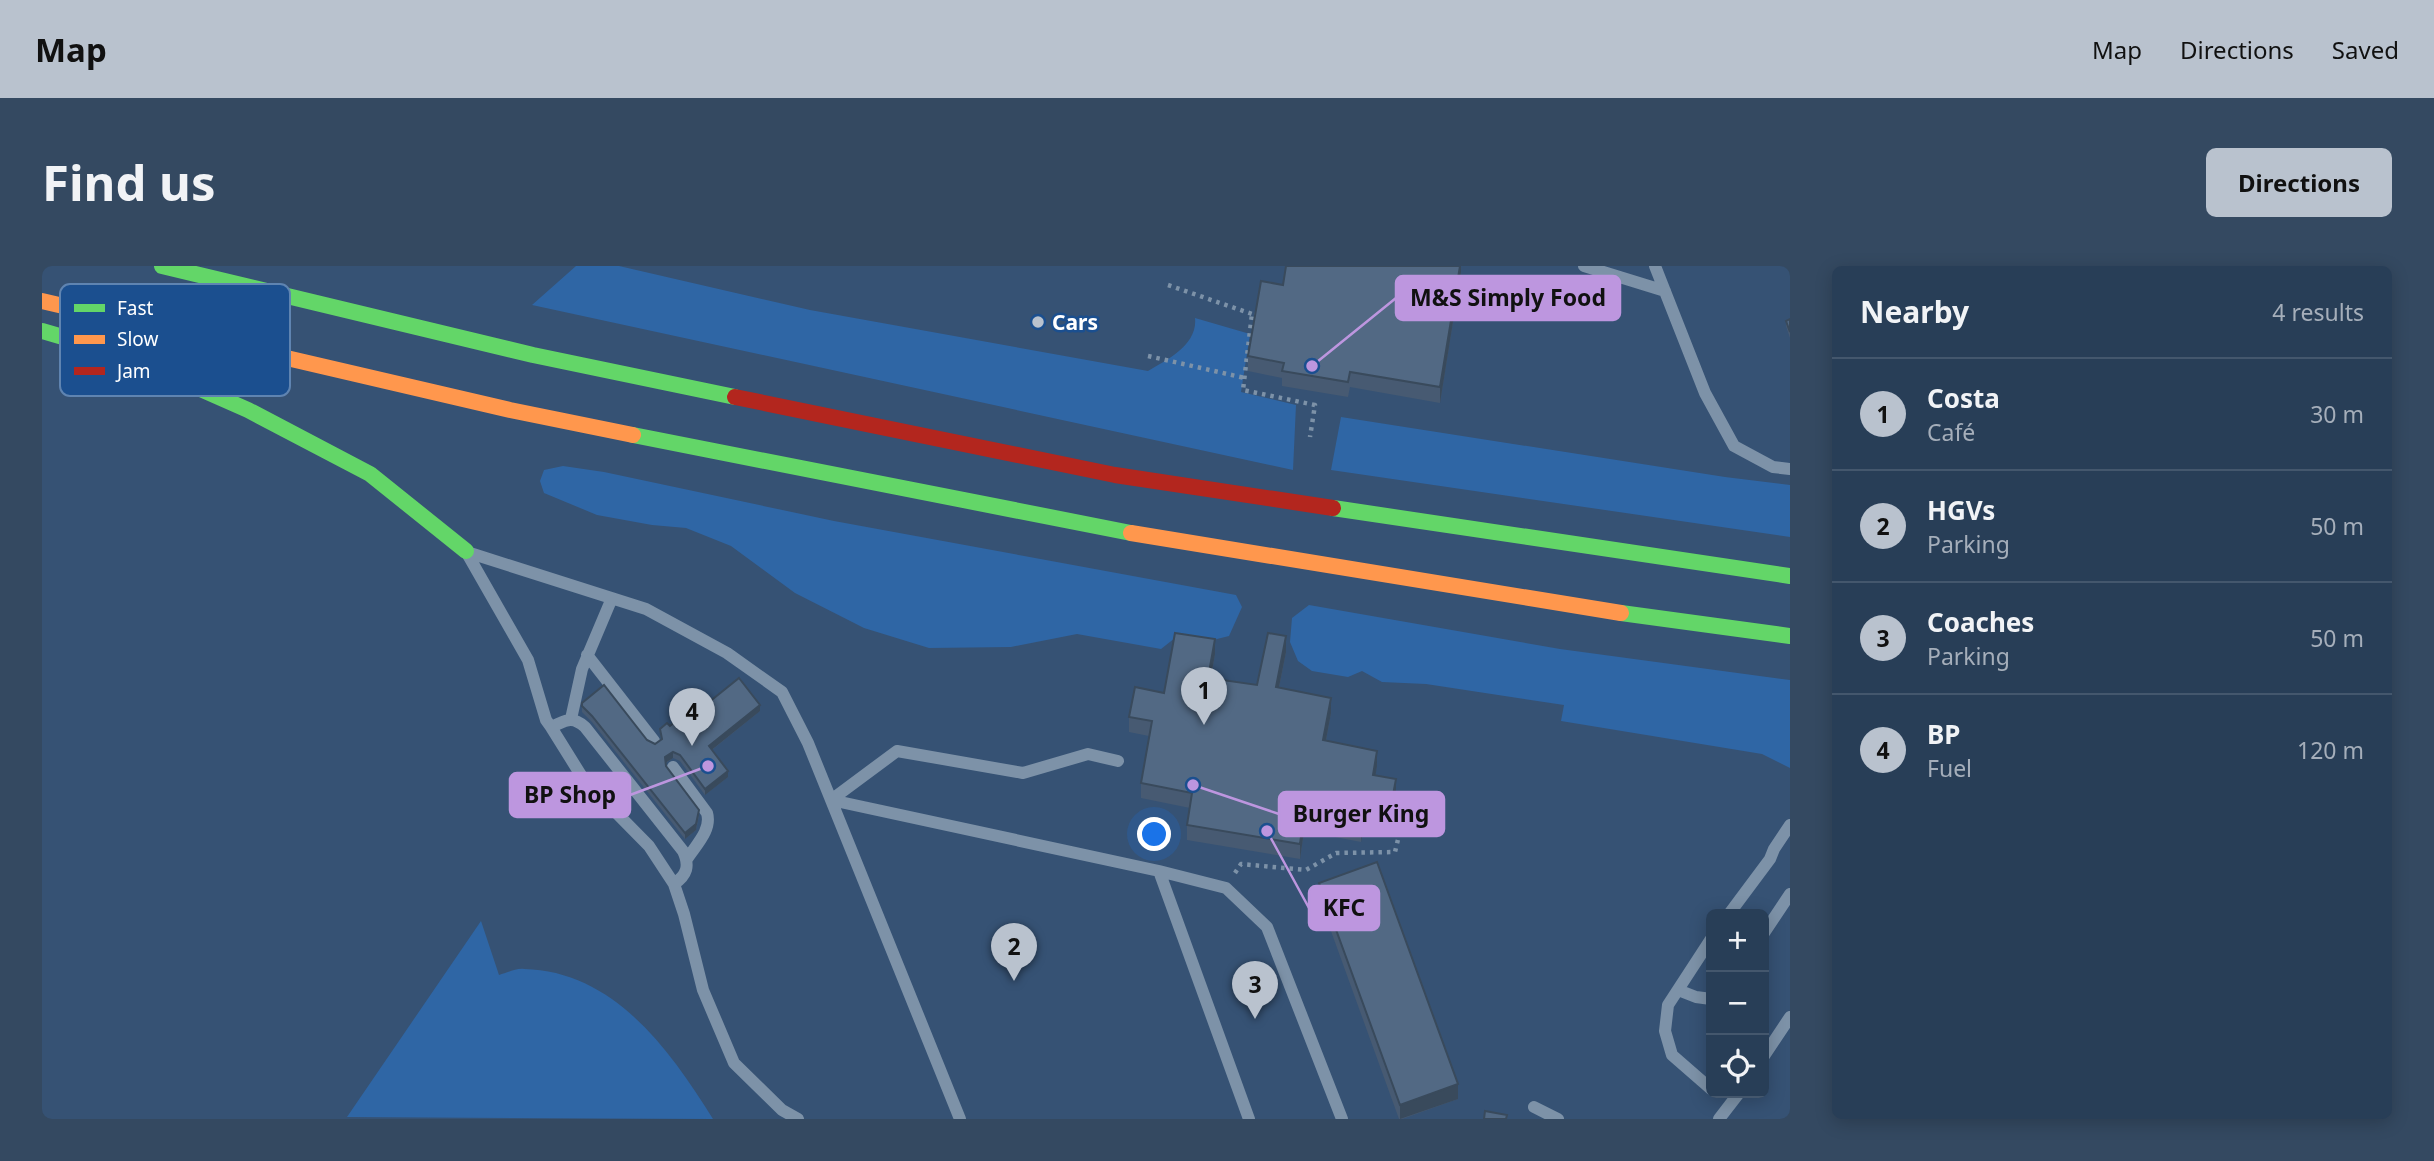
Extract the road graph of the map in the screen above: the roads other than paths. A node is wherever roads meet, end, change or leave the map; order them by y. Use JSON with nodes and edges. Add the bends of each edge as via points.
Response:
{"nodes":[{"id":1,"x":162,"y":266,"type":"edge"},
{"id":2,"x":1584,"y":266,"type":"edge"},
{"id":3,"x":1655,"y":266,"type":"edge"},
{"id":4,"x":237,"y":284,"type":"edge"},
{"id":5,"x":1665,"y":291,"type":"junction"},
{"id":6,"x":290,"y":297,"type":"edge"},
{"id":7,"x":42,"y":301,"type":"edge"},
{"id":8,"x":60,"y":305,"type":"edge"},
{"id":9,"x":42,"y":331,"type":"edge"},
{"id":10,"x":60,"y":336,"type":"edge"},
{"id":11,"x":290,"y":359,"type":"edge"},
{"id":12,"x":216,"y":396,"type":"edge"},
{"id":13,"x":1790,"y":469,"type":"edge"},
{"id":14,"x":466,"y":551,"type":"junction"},
{"id":15,"x":1790,"y":576,"type":"edge"},
{"id":16,"x":612,"y":598,"type":"junction"},
{"id":17,"x":1790,"y":636,"type":"edge"},
{"id":18,"x":587,"y":655,"type":"junction"},
{"id":19,"x":571,"y":719,"type":"junction"},
{"id":20,"x":551,"y":727,"type":"junction"},
{"id":21,"x":654,"y":741,"type":"edge"},
{"id":22,"x":1118,"y":761,"type":"dead end"},
{"id":23,"x":673,"y":766,"type":"dead end"},
{"id":24,"x":831,"y":800,"type":"junction"},
{"id":25,"x":1790,"y":826,"type":"edge"},
{"id":26,"x":687,"y":859,"type":"junction"},
{"id":27,"x":1159,"y":871,"type":"junction"},
{"id":28,"x":674,"y":884,"type":"junction"},
{"id":29,"x":1790,"y":894,"type":"edge"},
{"id":30,"x":1733,"y":909,"type":"edge"},
{"id":31,"x":1769,"y":926,"type":"edge"},
{"id":32,"x":1706,"y":947,"type":"edge"},
{"id":33,"x":1678,"y":990,"type":"junction"},
{"id":34,"x":1706,"y":998,"type":"edge"},
{"id":35,"x":1790,"y":1017,"type":"edge"},
{"id":36,"x":1769,"y":1048,"type":"edge"},
{"id":37,"x":1706,"y":1085,"type":"edge"},
{"id":38,"x":1722,"y":1098,"type":"edge"},
{"id":39,"x":1735,"y":1098,"type":"edge"},
{"id":40,"x":1730,"y":1105,"type":"junction"},
{"id":41,"x":1534,"y":1107,"type":"dead end"},
{"id":42,"x":798,"y":1119,"type":"edge"},
{"id":43,"x":960,"y":1119,"type":"edge"},
{"id":44,"x":1249,"y":1119,"type":"edge"},
{"id":45,"x":1342,"y":1119,"type":"edge"},
{"id":46,"x":1558,"y":1119,"type":"edge"},
{"id":47,"x":1719,"y":1119,"type":"edge"}],
"edges":[{"from":1,"to":4,"type":"highway"},
{"from":2,"to":5,"type":"lane"},
{"from":3,"to":5,"type":"lane"},
{"from":5,"to":13,"type":"lane","via":[[1705,393],[1734,446],[1773,467]]},
{"from":6,"to":15,"type":"highway","via":[[533,355],[1115,475]]},
{"from":7,"to":8,"type":"highway"},
{"from":9,"to":10,"type":"highway"},
{"from":11,"to":17,"type":"highway","via":[[510,410],[1098,528],[1625,614]]},
{"from":12,"to":14,"type":"highway","via":[[370,474]]},
{"from":14,"to":16,"type":"lane"},
{"from":14,"to":20,"type":"lane","via":[[528,660]]},
{"from":16,"to":18,"type":"lane"},
{"from":16,"to":24,"type":"lane","via":[[646,609],[727,653],[782,692]]},
{"from":18,"to":19,"type":"lane"},
{"from":18,"to":21,"type":"lane"},
{"from":19,"to":20,"type":"lane"},
{"from":19,"to":26,"type":"lane","via":[[585,727]]},
{"from":20,"to":28,"type":"lane","via":[[584,780],[649,846]]},
{"from":22,"to":24,"type":"lane","via":[[1088,754],[1023,773],[897,751]]},
{"from":23,"to":26,"type":"lane","via":[[709,820]]},
{"from":24,"to":27,"type":"lane"},
{"from":24,"to":43,"type":"lane"},
{"from":25,"to":30,"type":"lane"},
{"from":26,"to":28,"type":"lane","via":[[683,878]]},
{"from":27,"to":44,"type":"lane"},
{"from":27,"to":45,"type":"lane","via":[[1226,888],[1268,927]]},
{"from":28,"to":42,"type":"lane","via":[[703,990],[734,1063],[782,1110]]},
{"from":29,"to":31,"type":"lane"},
{"from":32,"to":33,"type":"lane"},
{"from":33,"to":34,"type":"lane"},
{"from":33,"to":37,"type":"lane","via":[[1668,1005],[1665,1031],[1672,1055]]},
{"from":35,"to":36,"type":"lane"},
{"from":38,"to":40,"type":"lane"},
{"from":39,"to":40,"type":"lane"},
{"from":40,"to":47,"type":"lane"},
{"from":41,"to":46,"type":"lane"}]}
